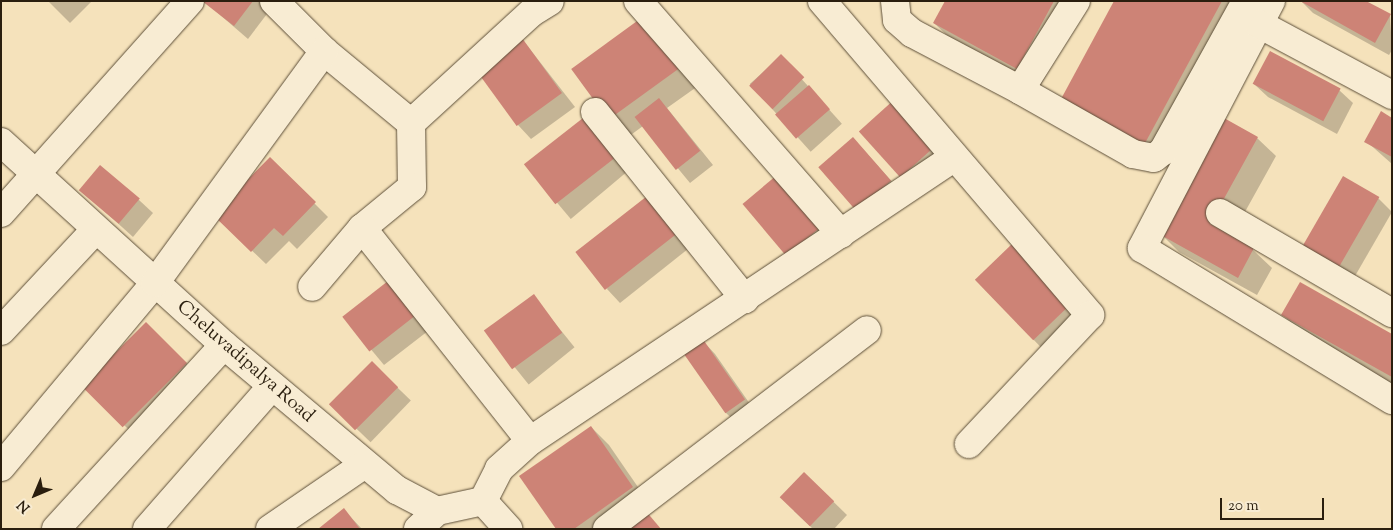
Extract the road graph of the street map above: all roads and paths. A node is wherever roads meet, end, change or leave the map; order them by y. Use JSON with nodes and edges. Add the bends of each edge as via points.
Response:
{"nodes":[{"id":1,"x":190,"y":1,"type":"edge"},
{"id":2,"x":274,"y":1,"type":"edge"},
{"id":3,"x":638,"y":1,"type":"edge"},
{"id":4,"x":822,"y":1,"type":"edge"},
{"id":5,"x":895,"y":1,"type":"edge"},
{"id":6,"x":1076,"y":1,"type":"edge"},
{"id":7,"x":533,"y":5,"type":"edge"},
{"id":8,"x":1259,"y":9,"type":"edge"},
{"id":9,"x":324,"y":51,"type":"junction"},
{"id":10,"x":1020,"y":90,"type":"junction"},
{"id":11,"x":1392,"y":95,"type":"edge"},
{"id":12,"x":595,"y":112,"type":"dead end"},
{"id":13,"x":411,"y":123,"type":"junction"},
{"id":14,"x":1,"y":142,"type":"edge"},
{"id":15,"x":953,"y":158,"type":"junction"},
{"id":16,"x":37,"y":175,"type":"junction"},
{"id":17,"x":1,"y":213,"type":"edge"},
{"id":18,"x":1220,"y":213,"type":"dead end"},
{"id":19,"x":362,"y":228,"type":"junction"},
{"id":20,"x":96,"y":229,"type":"junction"},
{"id":21,"x":841,"y":234,"type":"junction"},
{"id":22,"x":155,"y":283,"type":"junction"},
{"id":23,"x":312,"y":287,"type":"dead end"},
{"id":24,"x":744,"y":299,"type":"junction"},
{"id":25,"x":1392,"y":313,"type":"edge"},
{"id":26,"x":867,"y":330,"type":"dead end"},
{"id":27,"x":1,"y":331,"type":"edge"},
{"id":28,"x":224,"y":345,"type":"junction"},
{"id":29,"x":272,"y":386,"type":"junction"},
{"id":30,"x":1392,"y":400,"type":"edge"},
{"id":31,"x":530,"y":441,"type":"junction"},
{"id":32,"x":969,"y":444,"type":"dead end"},
{"id":33,"x":365,"y":464,"type":"junction"},
{"id":34,"x":1,"y":467,"type":"edge"},
{"id":35,"x":483,"y":501,"type":"junction"},
{"id":36,"x":427,"y":520,"type":"edge"},
{"id":37,"x":56,"y":529,"type":"edge"},
{"id":38,"x":147,"y":529,"type":"edge"},
{"id":39,"x":270,"y":529,"type":"edge"},
{"id":40,"x":508,"y":529,"type":"edge"},
{"id":41,"x":607,"y":529,"type":"edge"}],
"edges":[{"from":1,"to":16,"type":"street"},
{"from":2,"to":9,"type":"street"},
{"from":3,"to":21,"type":"street"},
{"from":4,"to":15,"type":"street"},
{"from":5,"to":10,"type":"street","via":[[897,20],[912,33]]},
{"from":6,"to":10,"type":"street"},
{"from":7,"to":13,"type":"street"},
{"from":8,"to":10,"type":"street","via":[[1162,151],[1154,158],[1133,154]]},
{"from":8,"to":11,"type":"street"},
{"from":8,"to":30,"type":"street","via":[[1142,248]]},
{"from":9,"to":13,"type":"street"},
{"from":9,"to":22,"type":"street"},
{"from":12,"to":24,"type":"street"},
{"from":13,"to":19,"type":"street","via":[[412,187]]},
{"from":14,"to":16,"type":"street","name":"Cheluvadipalya Road"},
{"from":15,"to":21,"type":"street"},
{"from":15,"to":32,"type":"street","via":[[1090,315]]},
{"from":16,"to":17,"type":"street"},
{"from":16,"to":20,"type":"street","name":"Cheluvadipalya Road"},
{"from":18,"to":25,"type":"street"},
{"from":19,"to":23,"type":"street"},
{"from":19,"to":31,"type":"street"},
{"from":20,"to":22,"type":"street","name":"Cheluvadipalya Road"},
{"from":20,"to":27,"type":"street"},
{"from":21,"to":24,"type":"street"},
{"from":22,"to":28,"type":"street","name":"Cheluvadipalya Road"},
{"from":22,"to":34,"type":"street"},
{"from":24,"to":31,"type":"street"},
{"from":26,"to":41,"type":"street"},
{"from":28,"to":29,"type":"street","name":"Cheluvadipalya Road"},
{"from":28,"to":37,"type":"street"},
{"from":29,"to":33,"type":"street","name":"Cheluvadipalya Road"},
{"from":29,"to":38,"type":"street"},
{"from":31,"to":35,"type":"street","via":[[499,469]]},
{"from":33,"to":36,"type":"street","name":"Cheluvadipalya Road"},
{"from":33,"to":39,"type":"street"},
{"from":35,"to":36,"type":"street","name":"Cheluvadipalya Road"},
{"from":35,"to":40,"type":"street"}]}
